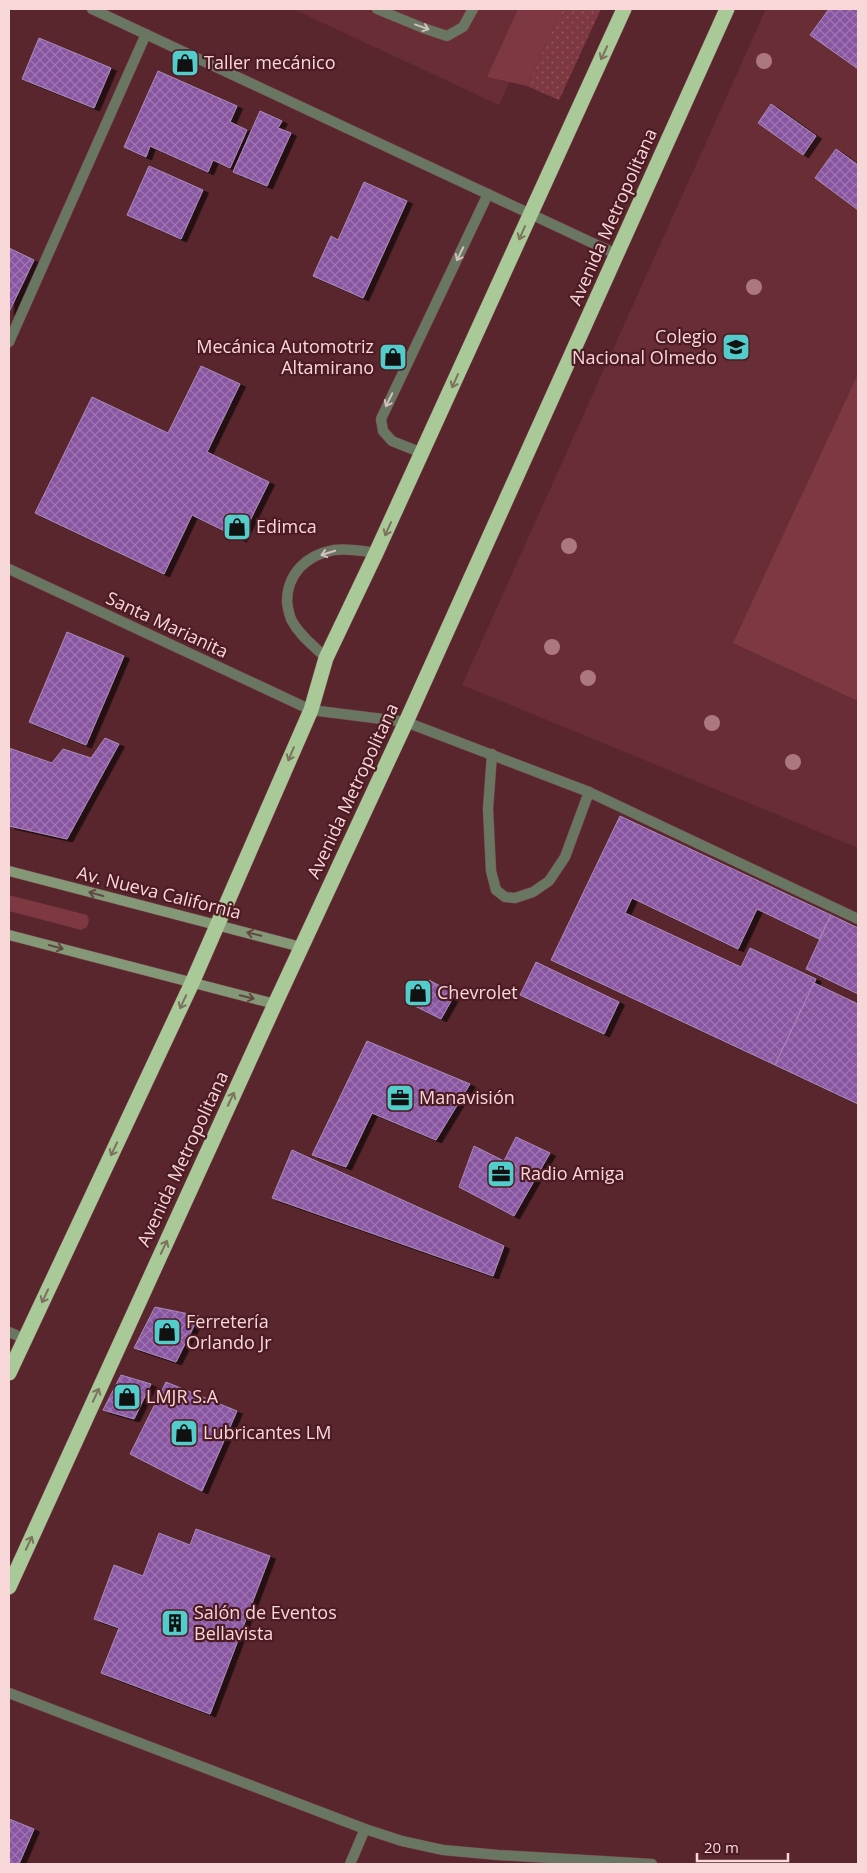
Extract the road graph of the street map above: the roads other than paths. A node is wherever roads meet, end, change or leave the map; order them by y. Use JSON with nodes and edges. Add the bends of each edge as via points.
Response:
{"nodes":[{"id":1,"x":92,"y":9,"type":"edge"},
{"id":2,"x":377,"y":9,"type":"edge"},
{"id":3,"x":473,"y":9,"type":"edge"},
{"id":4,"x":624,"y":9,"type":"edge"},
{"id":5,"x":727,"y":9,"type":"edge"},
{"id":6,"x":146,"y":34,"type":"junction"},
{"id":7,"x":488,"y":194,"type":"junction"},
{"id":8,"x":530,"y":214,"type":"junction"},
{"id":9,"x":616,"y":254,"type":"junction"},
{"id":10,"x":9,"y":342,"type":"edge"},
{"id":11,"x":422,"y":453,"type":"junction"},
{"id":12,"x":376,"y":554,"type":"junction"},
{"id":13,"x":9,"y":569,"type":"edge"},
{"id":14,"x":326,"y":658,"type":"junction"},
{"id":15,"x":310,"y":710,"type":"junction"},
{"id":16,"x":406,"y":722,"type":"junction"},
{"id":17,"x":492,"y":754,"type":"junction"},
{"id":18,"x":589,"y":792,"type":"junction"},
{"id":19,"x":9,"y":871,"type":"edge"},
{"id":20,"x":858,"y":919,"type":"edge"},
{"id":21,"x":217,"y":925,"type":"junction"},
{"id":22,"x":9,"y":935,"type":"edge"},
{"id":23,"x":301,"y":947,"type":"junction"},
{"id":24,"x":192,"y":983,"type":"junction"},
{"id":25,"x":274,"y":1004,"type":"junction"},
{"id":26,"x":9,"y":1332,"type":"edge"},
{"id":27,"x":25,"y":1339,"type":"junction"},
{"id":28,"x":9,"y":1373,"type":"edge"},
{"id":29,"x":9,"y":1587,"type":"edge"},
{"id":30,"x":9,"y":1693,"type":"edge"},
{"id":31,"x":365,"y":1829,"type":"junction"},
{"id":32,"x":350,"y":1864,"type":"edge"},
{"id":33,"x":652,"y":1864,"type":"edge"}],
"edges":[{"from":1,"to":6,"type":"street"},
{"from":2,"to":3,"type":"street","one_way":true,"via":[[447,36],[463,27]]},
{"from":4,"to":8,"type":"highway","one_way":true},
{"from":5,"to":9,"type":"highway","name":"Avenida Metropolitana"},
{"from":6,"to":7,"type":"street"},
{"from":6,"to":10,"type":"street"},
{"from":7,"to":8,"type":"street"},
{"from":7,"to":11,"type":"street","one_way":true,"via":[[381,418],[383,431],[392,441]]},
{"from":8,"to":9,"type":"street"},
{"from":8,"to":11,"type":"highway","one_way":true},
{"from":9,"to":16,"type":"highway","name":"Avenida Metropolitana"},
{"from":11,"to":12,"type":"highway","one_way":true},
{"from":12,"to":14,"type":"highway"},
{"from":12,"to":14,"type":"street","one_way":true,"via":[[334,550],[309,559],[295,571],[287,590],[291,620]]},
{"from":13,"to":15,"type":"street","name":"Santa Marianita"},
{"from":14,"to":15,"type":"highway"},
{"from":15,"to":16,"type":"street","name":"Santa Marianita"},
{"from":15,"to":21,"type":"highway","one_way":true},
{"from":16,"to":17,"type":"street","name":"Santa Marianita"},
{"from":16,"to":23,"type":"highway","name":"Avenida Metropolitana"},
{"from":17,"to":18,"type":"street","name":"Santa Marianita"},
{"from":17,"to":18,"type":"street","via":[[488,809],[491,871],[496,890],[505,897],[515,898],[533,892],[549,881],[565,857]]},
{"from":18,"to":20,"type":"street","name":"Santa Marianita"},
{"from":21,"to":19,"type":"street","name":"Av. Nueva California","one_way":true},
{"from":23,"to":21,"type":"street","name":"Av. Nueva California","one_way":true},
{"from":21,"to":24,"type":"highway"},
{"from":22,"to":24,"type":"street","one_way":true},
{"from":23,"to":25,"type":"highway","name":"Avenida Metropolitana"},
{"from":24,"to":25,"type":"street","one_way":true},
{"from":24,"to":27,"type":"highway","one_way":true},
{"from":29,"to":25,"type":"highway","name":"Avenida Metropolitana","one_way":true},
{"from":26,"to":27,"type":"street"},
{"from":27,"to":28,"type":"highway"},
{"from":30,"to":31,"type":"street"},
{"from":31,"to":32,"type":"street"},
{"from":31,"to":33,"type":"street","via":[[443,1850]]}]}
